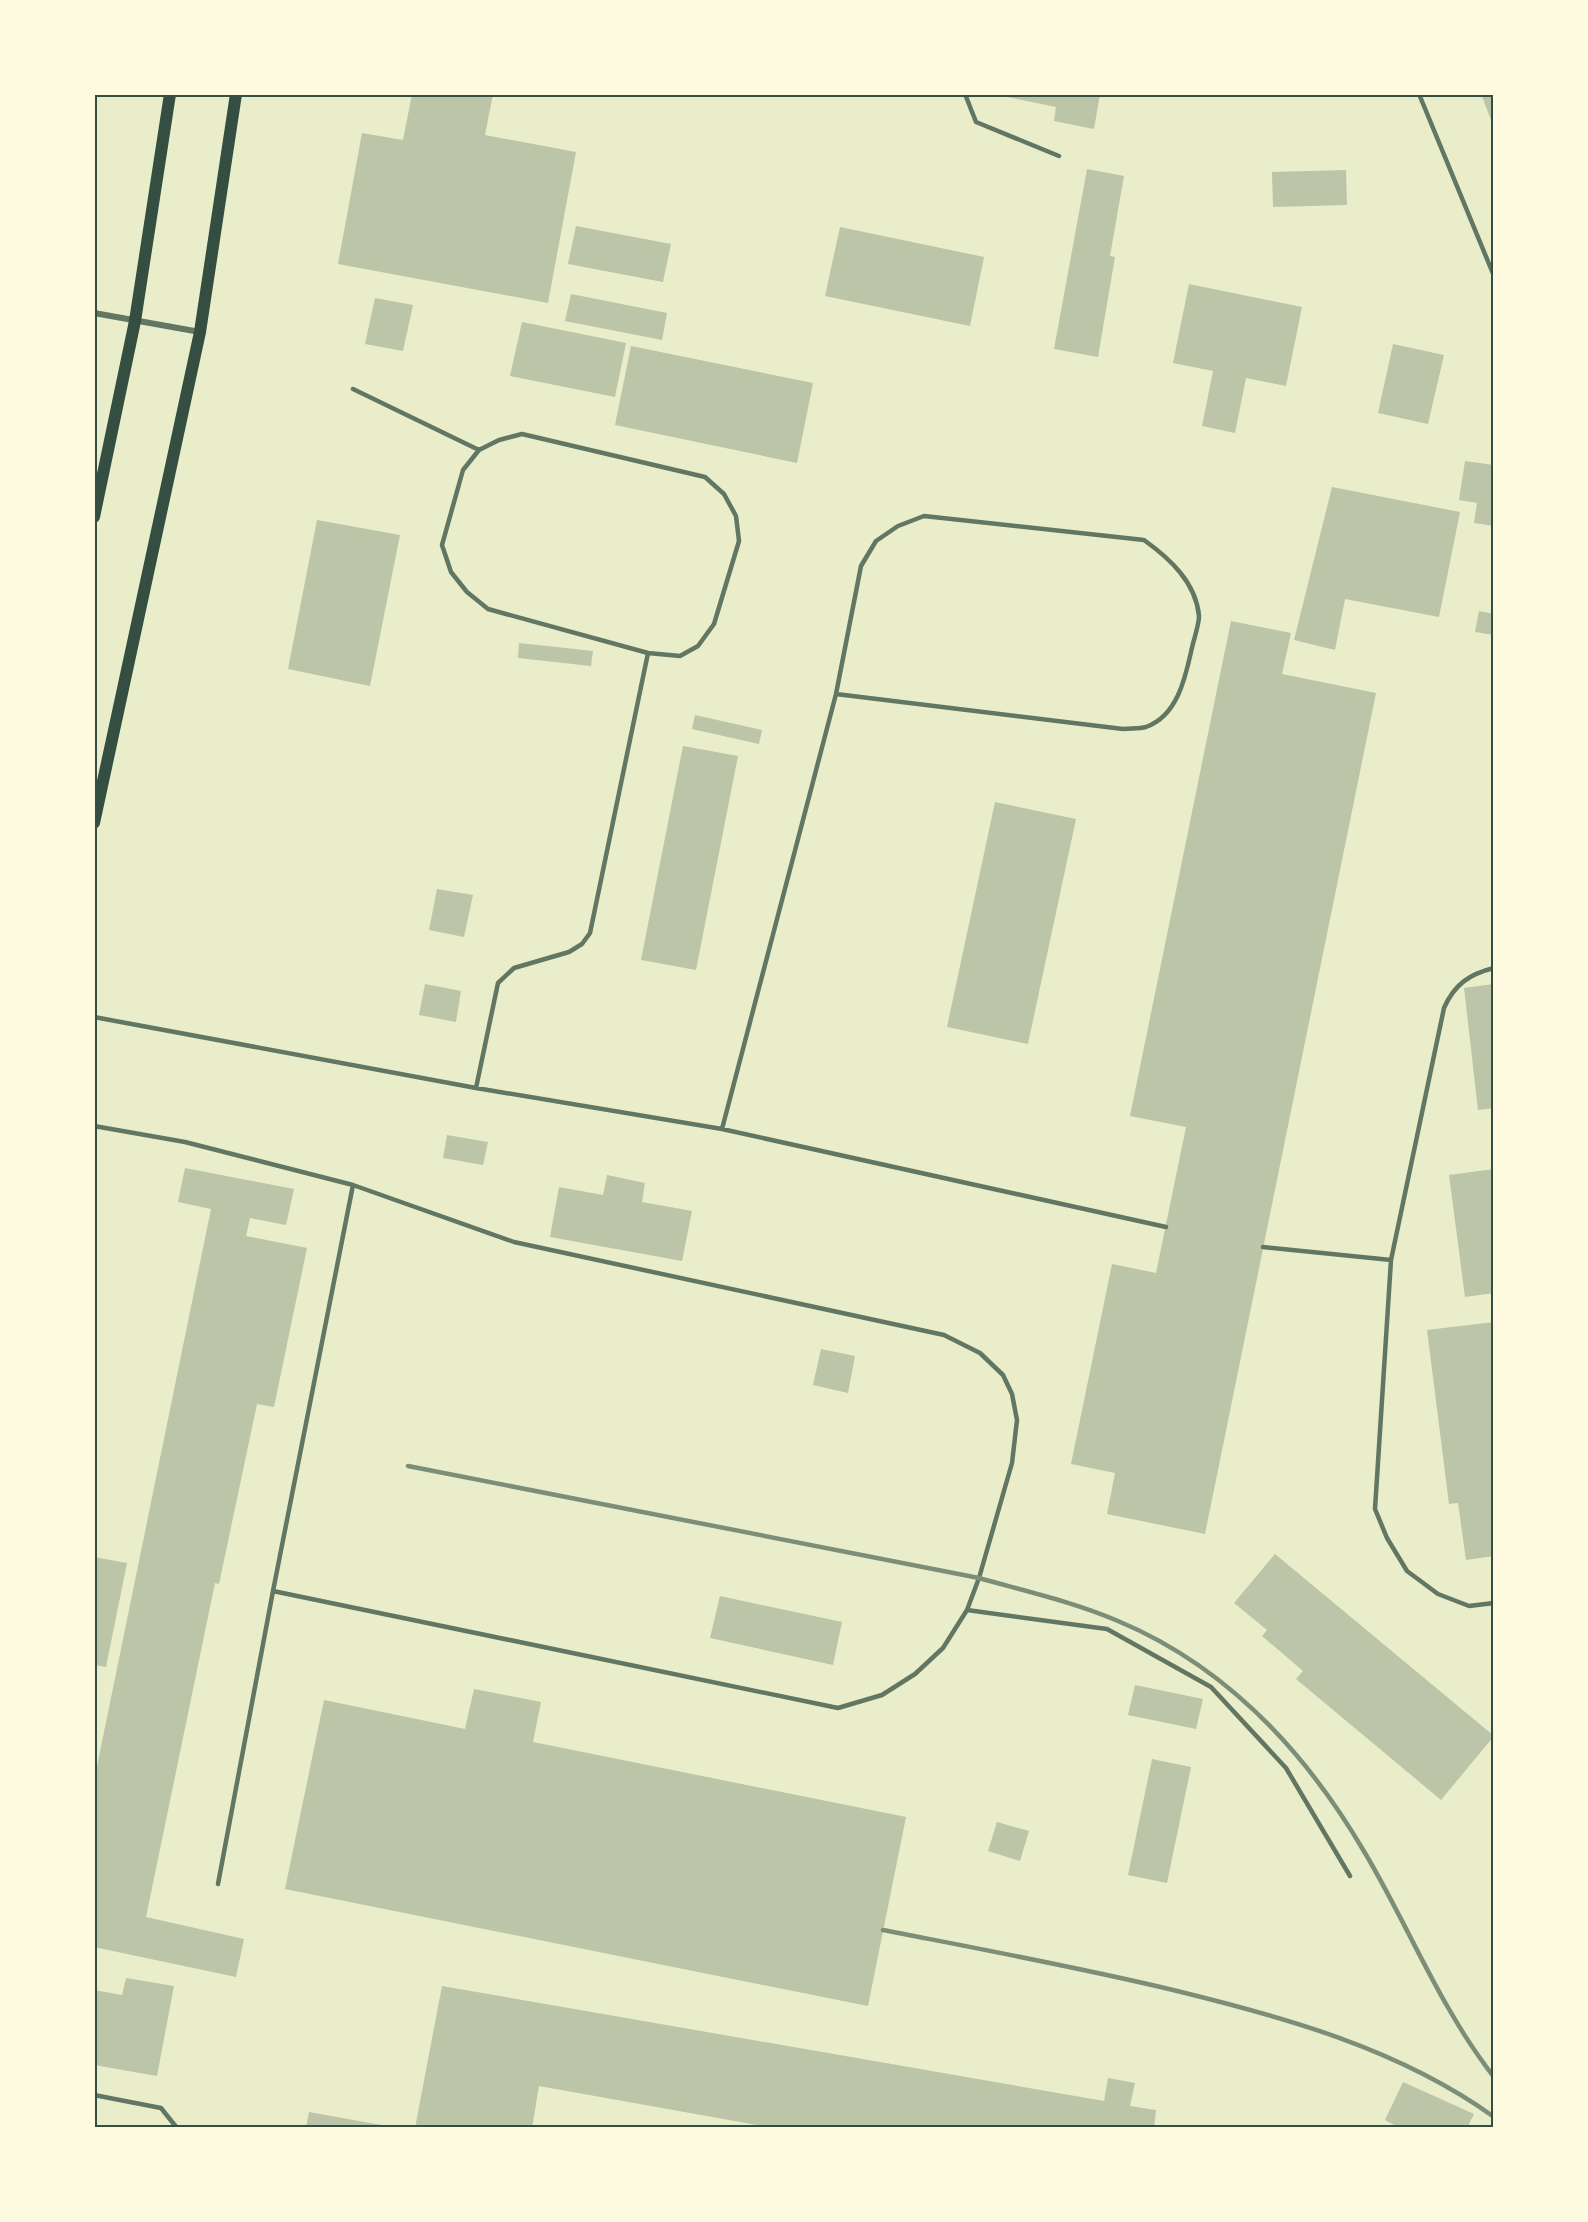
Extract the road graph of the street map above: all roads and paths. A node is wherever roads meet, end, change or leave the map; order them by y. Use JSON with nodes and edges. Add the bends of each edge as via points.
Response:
{"nodes":[{"id":1,"x":170,"y":94,"type":"edge"},
{"id":2,"x":236,"y":94,"type":"edge"},
{"id":3,"x":965,"y":94,"type":"edge"},
{"id":4,"x":1419,"y":94,"type":"edge"},
{"id":5,"x":1059,"y":156,"type":"dead end"},
{"id":6,"x":1494,"y":276,"type":"edge"},
{"id":7,"x":94,"y":313,"type":"edge"},
{"id":8,"x":135,"y":321,"type":"junction"},
{"id":9,"x":200,"y":332,"type":"junction"},
{"id":10,"x":353,"y":389,"type":"dead end"},
{"id":11,"x":479,"y":450,"type":"junction"},
{"id":12,"x":94,"y":517,"type":"edge"},
{"id":13,"x":648,"y":653,"type":"junction"},
{"id":14,"x":836,"y":694,"type":"junction"},
{"id":15,"x":94,"y":823,"type":"edge"},
{"id":16,"x":1494,"y":968,"type":"edge"},
{"id":17,"x":94,"y":1017,"type":"edge"},
{"id":18,"x":476,"y":1088,"type":"junction"},
{"id":19,"x":94,"y":1126,"type":"edge"},
{"id":20,"x":722,"y":1129,"type":"junction"},
{"id":21,"x":353,"y":1185,"type":"junction"},
{"id":22,"x":1166,"y":1227,"type":"dead end"},
{"id":23,"x":1263,"y":1247,"type":"dead end"},
{"id":24,"x":1391,"y":1260,"type":"junction"},
{"id":25,"x":273,"y":1591,"type":"junction"},
{"id":26,"x":1494,"y":1603,"type":"edge"},
{"id":27,"x":967,"y":1610,"type":"junction"},
{"id":28,"x":1350,"y":1876,"type":"dead end"},
{"id":29,"x":218,"y":1884,"type":"dead end"},
{"id":30,"x":94,"y":2095,"type":"edge"},
{"id":31,"x":177,"y":2127,"type":"edge"}],
"edges":[{"from":1,"to":8,"type":"main road"},
{"from":2,"to":9,"type":"main road"},
{"from":3,"to":5,"type":"lane","via":[[976,122]]},
{"from":4,"to":6,"type":"lane"},
{"from":7,"to":8,"type":"street"},
{"from":8,"to":9,"type":"street"},
{"from":8,"to":12,"type":"main road"},
{"from":9,"to":15,"type":"main road"},
{"from":10,"to":11,"type":"lane"},
{"from":11,"to":13,"type":"lane","via":[[464,470],[442,545],[451,572],[467,592],[488,609]]},
{"from":11,"to":13,"type":"lane","via":[[522,434],[705,477],[724,494],[736,516],[739,541],[714,624],[698,646],[680,656]]},
{"from":13,"to":18,"type":"lane","via":[[590,933],[569,952],[514,968],[498,982]]},
{"from":14,"to":14,"type":"lane","via":[[861,566],[876,541],[898,526],[924,516],[1144,540],[1180,572],[1199,617],[1183,688],[1163,716],[1145,727],[1123,729]]},
{"from":14,"to":20,"type":"lane"},
{"from":16,"to":24,"type":"lane","via":[[1462,981],[1451,991],[1443,1008]]},
{"from":17,"to":18,"type":"lane"},
{"from":18,"to":20,"type":"lane"},
{"from":19,"to":21,"type":"lane","via":[[185,1142]]},
{"from":20,"to":22,"type":"lane"},
{"from":21,"to":25,"type":"lane"},
{"from":21,"to":27,"type":"lane","via":[[513,1242],[944,1335],[980,1353],[1003,1375],[1017,1420],[1012,1463]]},
{"from":23,"to":24,"type":"lane"},
{"from":24,"to":26,"type":"lane","via":[[1375,1509],[1407,1571],[1438,1594],[1469,1606]]},
{"from":25,"to":27,"type":"lane","via":[[838,1708],[882,1695],[915,1674],[943,1648]]},
{"from":25,"to":29,"type":"lane"},
{"from":27,"to":28,"type":"lane","via":[[1107,1629],[1211,1687],[1286,1768]]},
{"from":30,"to":31,"type":"lane","via":[[161,2108]]}]}
